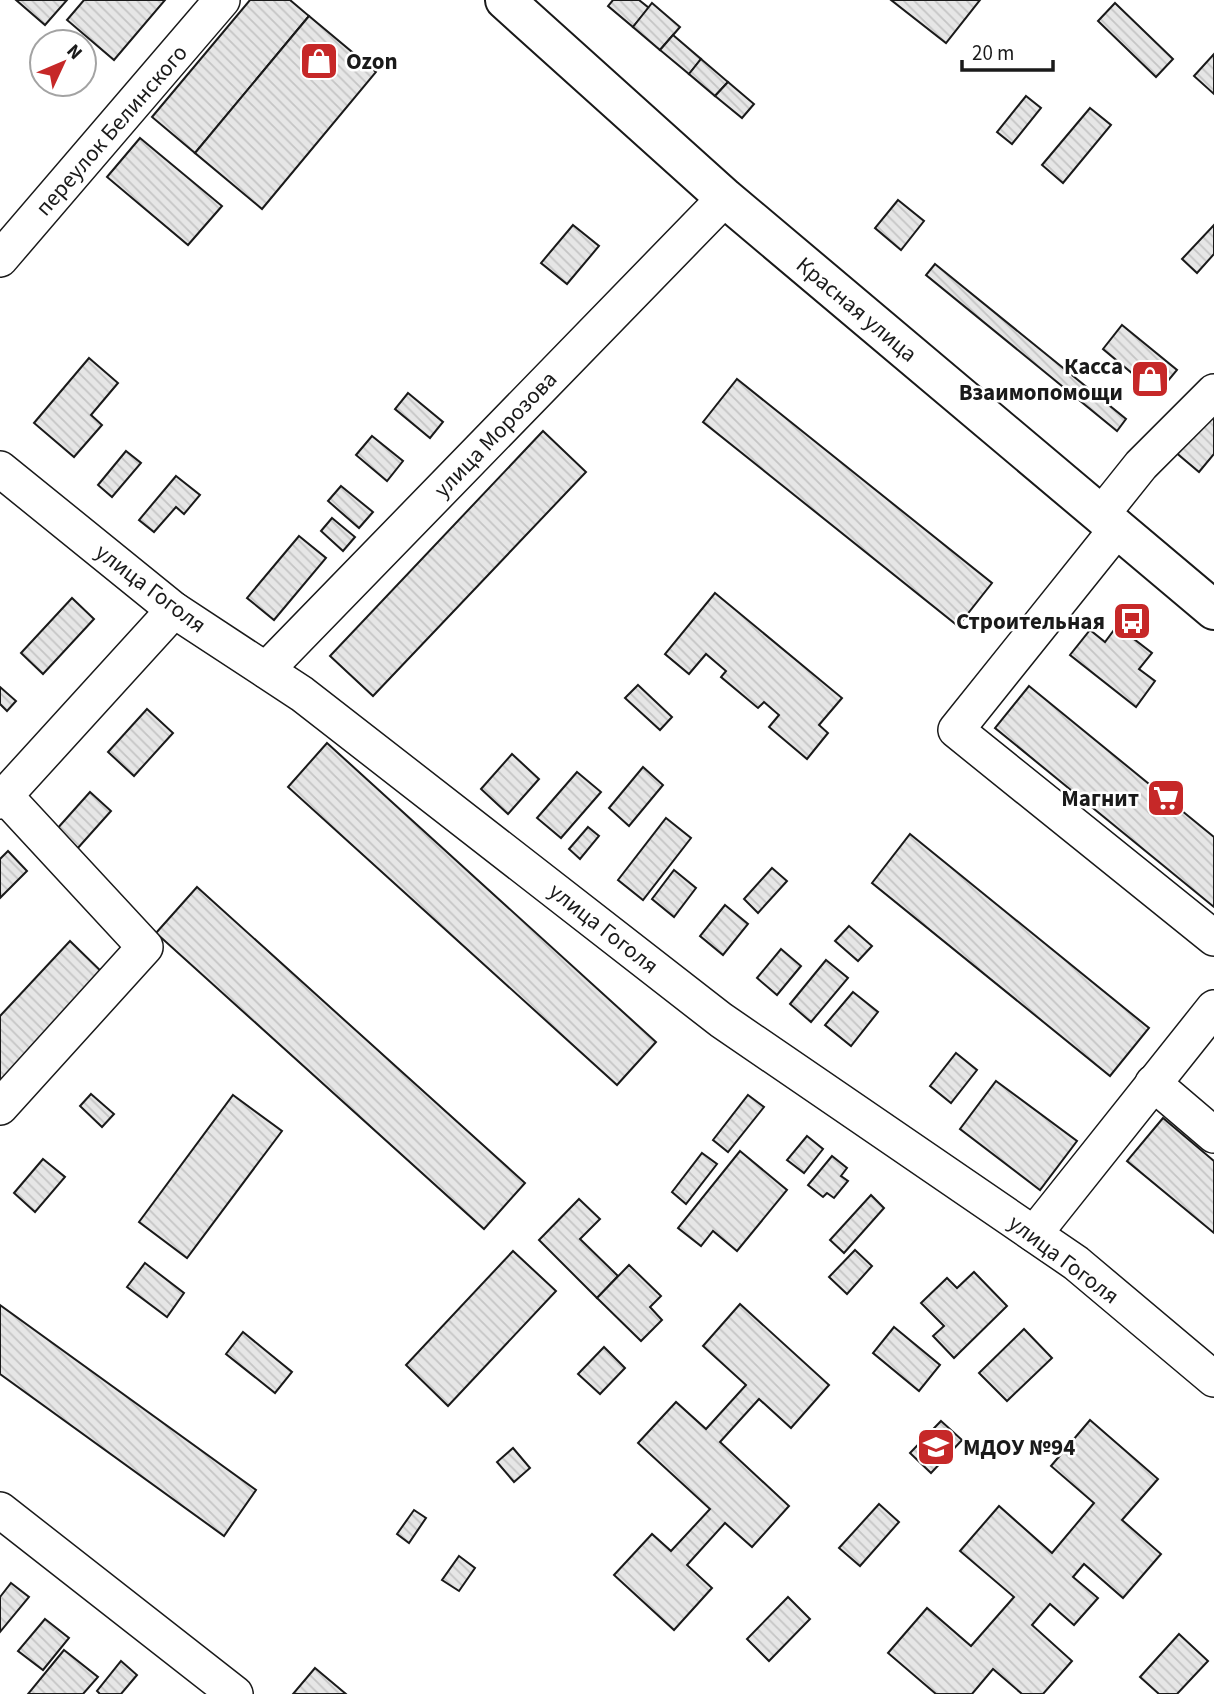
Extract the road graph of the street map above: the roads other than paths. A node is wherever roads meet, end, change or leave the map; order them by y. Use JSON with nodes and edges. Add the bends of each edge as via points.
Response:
{"nodes":[{"id":1,"x":222,"y":0,"type":"edge"},
{"id":2,"x":505,"y":0,"type":"edge"},
{"id":3,"x":725,"y":198,"type":"junction"},
{"id":4,"x":0,"y":260,"type":"edge"},
{"id":5,"x":1214,"y":392,"type":"edge"},
{"id":6,"x":0,"y":469,"type":"edge"},
{"id":7,"x":1109,"y":522,"type":"junction"},
{"id":8,"x":174,"y":610,"type":"junction"},
{"id":9,"x":1214,"y":610,"type":"edge"},
{"id":10,"x":266,"y":670,"type":"junction"},
{"id":11,"x":2,"y":798,"type":"edge"},
{"id":12,"x":1214,"y":938,"type":"edge"},
{"id":13,"x":1214,"y":1009,"type":"edge"},
{"id":14,"x":1153,"y":1083,"type":"junction"},
{"id":15,"x":0,"y":1107,"type":"edge"},
{"id":16,"x":1214,"y":1135,"type":"edge"},
{"id":17,"x":1034,"y":1234,"type":"junction"},
{"id":18,"x":1214,"y":1379,"type":"edge"},
{"id":19,"x":0,"y":1510,"type":"edge"},
{"id":20,"x":235,"y":1694,"type":"edge"}],
"edges":[{"from":1,"to":4,"type":"street","name":"переулок Белинского"},
{"from":2,"to":3,"type":"main road","name":"Красная улица"},
{"from":3,"to":7,"type":"main road","name":"Красная улица"},
{"from":3,"to":10,"type":"street","name":"улица Морозова"},
{"from":5,"to":7,"type":"street","via":[[1141,465]]},
{"from":6,"to":8,"type":"street","name":"улица Гоголя"},
{"from":7,"to":9,"type":"main road","name":"Красная улица"},
{"from":7,"to":12,"type":"street","via":[[1097,552],[956,730]]},
{"from":8,"to":10,"type":"street","name":"улица Гоголя"},
{"from":8,"to":11,"type":"street"},
{"from":10,"to":17,"type":"street","name":"улица Гоголя","via":[[721,1020]]},
{"from":11,"to":15,"type":"street","via":[[145,947]]},
{"from":13,"to":14,"type":"street"},
{"from":14,"to":16,"type":"street"},
{"from":14,"to":17,"type":"street"},
{"from":17,"to":18,"type":"street","name":"улица Гоголя","via":[[1076,1263]]},
{"from":19,"to":20,"type":"street"}]}
